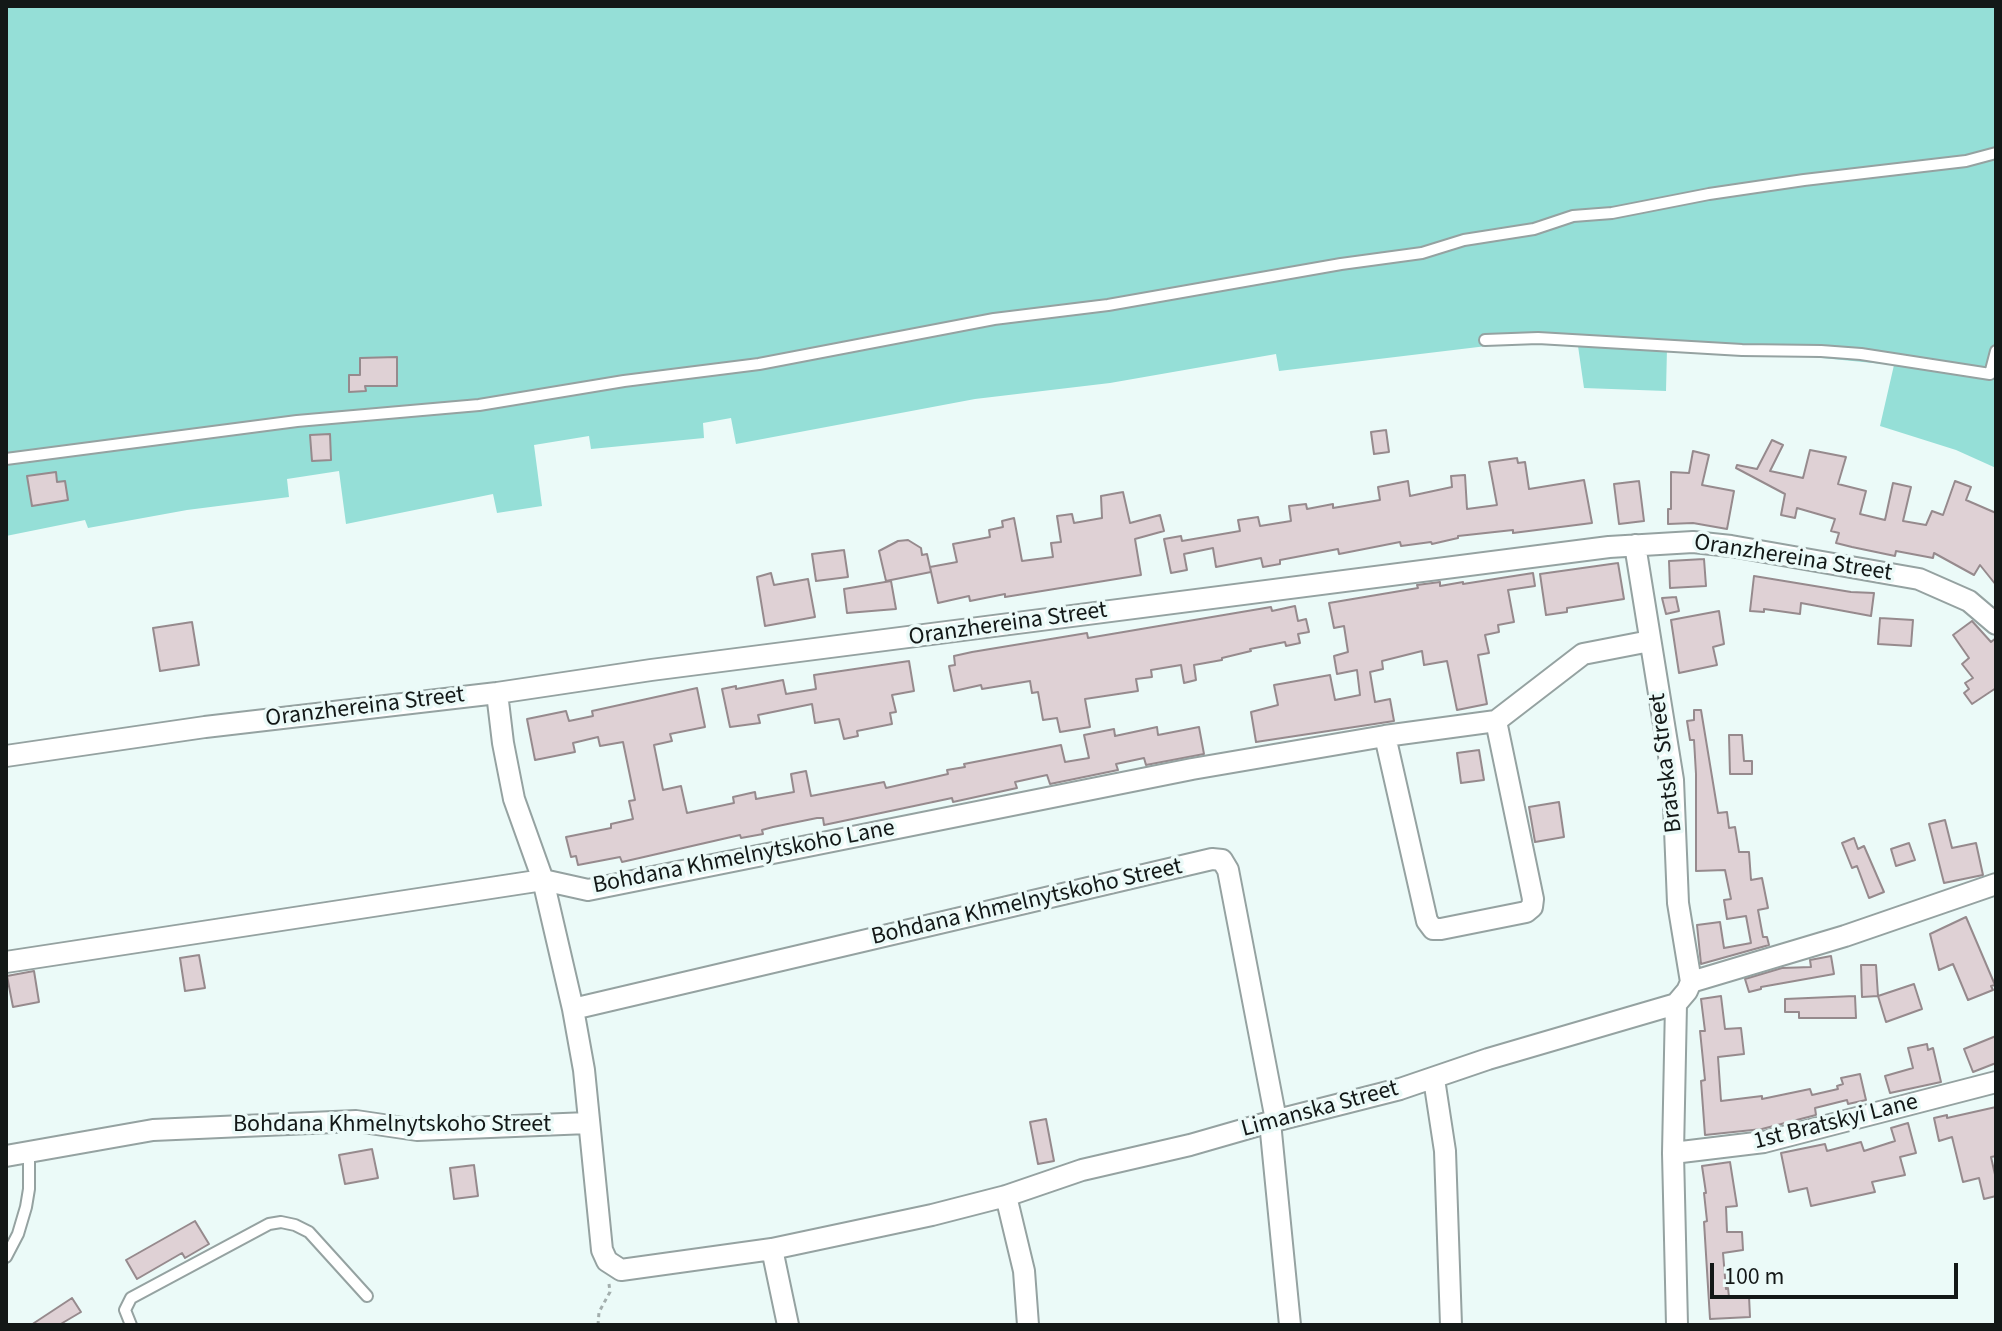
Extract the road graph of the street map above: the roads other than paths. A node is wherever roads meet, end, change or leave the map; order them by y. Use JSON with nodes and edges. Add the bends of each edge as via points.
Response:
{"nodes":[{"id":1,"x":1996,"y":153,"type":"edge"},
{"id":2,"x":1485,"y":340,"type":"dead end"},
{"id":3,"x":1996,"y":351,"type":"edge"},
{"id":4,"x":1993,"y":376,"type":"edge"},
{"id":5,"x":6,"y":459,"type":"edge"},
{"id":6,"x":1635,"y":545,"type":"junction"},
{"id":7,"x":1996,"y":624,"type":"edge"},
{"id":8,"x":1650,"y":641,"type":"junction"},
{"id":9,"x":497,"y":693,"type":"junction"},
{"id":10,"x":1496,"y":721,"type":"junction"},
{"id":11,"x":1385,"y":736,"type":"junction"},
{"id":12,"x":6,"y":756,"type":"edge"},
{"id":13,"x":543,"y":880,"type":"junction"},
{"id":14,"x":1996,"y":884,"type":"edge"},
{"id":15,"x":6,"y":962,"type":"edge"},
{"id":16,"x":1691,"y":982,"type":"junction"},
{"id":17,"x":1676,"y":1004,"type":"junction"},
{"id":18,"x":573,"y":1009,"type":"junction"},
{"id":19,"x":1434,"y":1079,"type":"junction"},
{"id":20,"x":1996,"y":1082,"type":"edge"},
{"id":21,"x":1273,"y":1121,"type":"junction"},
{"id":22,"x":588,"y":1123,"type":"junction"},
{"id":23,"x":29,"y":1153,"type":"junction"},
{"id":24,"x":1673,"y":1153,"type":"junction"},
{"id":25,"x":6,"y":1156,"type":"edge"},
{"id":26,"x":1006,"y":1196,"type":"junction"},
{"id":27,"x":772,"y":1249,"type":"junction"},
{"id":28,"x":6,"y":1257,"type":"edge"},
{"id":29,"x":367,"y":1296,"type":"dead end"},
{"id":30,"x":131,"y":1325,"type":"edge"},
{"id":31,"x":788,"y":1325,"type":"edge"},
{"id":32,"x":1028,"y":1325,"type":"edge"},
{"id":33,"x":1290,"y":1325,"type":"edge"},
{"id":34,"x":1451,"y":1325,"type":"edge"},
{"id":35,"x":1677,"y":1325,"type":"edge"}],
"edges":[{"from":1,"to":5,"type":"lane","via":[[1573,216],[1422,253],[994,319],[759,364],[504,402],[297,421]]},
{"from":2,"to":4,"type":"lane","via":[[1861,354]]},
{"from":3,"to":4,"type":"lane"},
{"from":6,"to":7,"type":"street","name":"Oranzhereina Street","via":[[1731,546],[1919,579],[1969,601]]},
{"from":6,"to":8,"type":"street","name":"Bratska Street"},
{"from":6,"to":9,"type":"street","name":"Oranzhereina Street"},
{"from":8,"to":10,"type":"street","name":"Bohdana Khmelnytskoho Lane","via":[[1583,654]]},
{"from":8,"to":16,"type":"street","name":"Bratska Street","via":[[1673,780],[1678,903]]},
{"from":9,"to":12,"type":"street","name":"Oranzhereina Street"},
{"from":9,"to":13,"type":"street","via":[[514,799]]},
{"from":10,"to":11,"type":"street","name":"Bohdana Khmelnytskoho Lane"},
{"from":10,"to":11,"type":"street","via":[[1532,907],[1441,929],[1427,921]]},
{"from":11,"to":13,"type":"street","name":"Bohdana Khmelnytskoho Lane","via":[[1192,769],[588,890]]},
{"from":13,"to":15,"type":"street","name":"Bohdana Khmelnytskoho Lane"},
{"from":13,"to":18,"type":"street"},
{"from":14,"to":16,"type":"street"},
{"from":16,"to":17,"type":"street"},
{"from":17,"to":19,"type":"street","name":"Limanska Street"},
{"from":17,"to":24,"type":"street"},
{"from":18,"to":21,"type":"street","name":"Bohdana Khmelnytskoho Street","via":[[1222,860]]},
{"from":18,"to":22,"type":"street"},
{"from":19,"to":21,"type":"street","name":"Limanska Street"},
{"from":19,"to":34,"type":"street","via":[[1445,1151]]},
{"from":20,"to":24,"type":"street","name":"1st Bratskyi Lane","via":[[1764,1142]]},
{"from":21,"to":26,"type":"street","name":"Limanska Street","via":[[1082,1170]]},
{"from":21,"to":33,"type":"street"},
{"from":22,"to":23,"type":"street","name":"Bohdana Khmelnytskoho Street","via":[[417,1130],[356,1121],[153,1130]]},
{"from":22,"to":27,"type":"street","name":"Limanska Street","via":[[599,1234],[614,1266]]},
{"from":23,"to":25,"type":"street","name":"Bohdana Khmelnytskoho Street"},
{"from":23,"to":28,"type":"lane","via":[[26,1207]]},
{"from":24,"to":35,"type":"street"},
{"from":26,"to":27,"type":"street","name":"Limanska Street"},
{"from":26,"to":32,"type":"street","via":[[1024,1271]]},
{"from":27,"to":31,"type":"street"},
{"from":29,"to":30,"type":"lane","via":[[309,1232],[281,1222],[131,1298],[125,1310]]}]}
